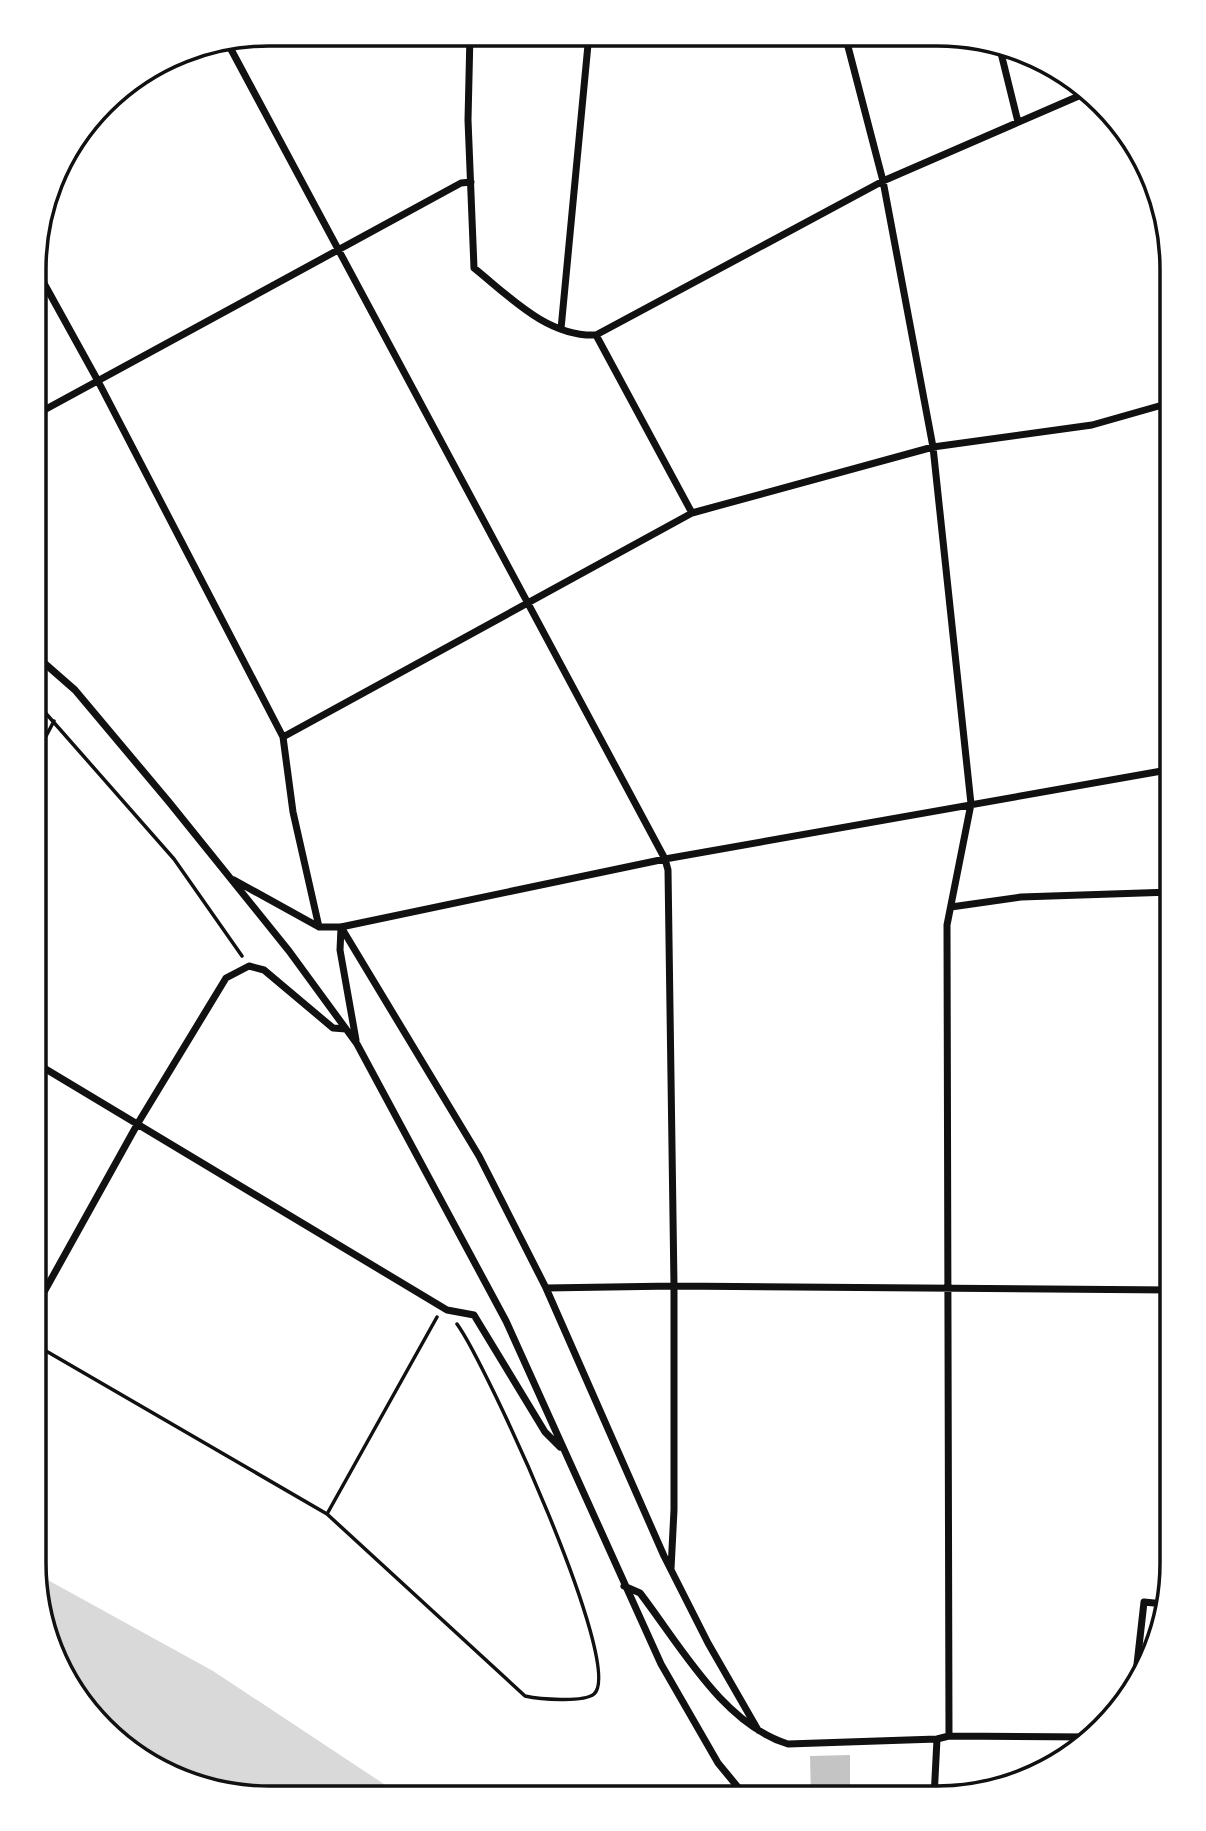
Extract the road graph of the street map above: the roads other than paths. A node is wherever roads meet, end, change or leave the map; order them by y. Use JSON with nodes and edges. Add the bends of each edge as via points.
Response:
{"nodes":[{"id":1,"x":470,"y":46,"type":"edge"},
{"id":2,"x":588,"y":46,"type":"edge"},
{"id":3,"x":848,"y":46,"type":"edge"},
{"id":4,"x":231,"y":49,"type":"edge"},
{"id":5,"x":1002,"y":55,"type":"edge"},
{"id":6,"x":1078,"y":96,"type":"edge"},
{"id":7,"x":1018,"y":121,"type":"junction"},
{"id":8,"x":883,"y":181,"type":"junction"},
{"id":9,"x":471,"y":182,"type":"junction"},
{"id":10,"x":338,"y":251,"type":"junction"},
{"id":11,"x":46,"y":287,"type":"edge"},
{"id":12,"x":561,"y":329,"type":"junction"},
{"id":13,"x":596,"y":335,"type":"junction"},
{"id":14,"x":98,"y":381,"type":"junction"},
{"id":15,"x":1160,"y":406,"type":"edge"},
{"id":16,"x":46,"y":409,"type":"edge"},
{"id":17,"x":933,"y":447,"type":"junction"},
{"id":18,"x":692,"y":513,"type":"junction"},
{"id":19,"x":527,"y":602,"type":"junction"},
{"id":20,"x":46,"y":665,"type":"edge"},
{"id":21,"x":283,"y":737,"type":"junction"},
{"id":22,"x":1160,"y":771,"type":"edge"},
{"id":23,"x":971,"y":804,"type":"junction"},
{"id":24,"x":665,"y":859,"type":"junction"},
{"id":25,"x":230,"y":877,"type":"junction"},
{"id":26,"x":1160,"y":892,"type":"edge"},
{"id":27,"x":951,"y":907,"type":"junction"},
{"id":28,"x":319,"y":927,"type":"junction"},
{"id":29,"x":341,"y":927,"type":"junction"},
{"id":30,"x":346,"y":1029,"type":"junction"},
{"id":31,"x":356,"y":1044,"type":"junction"},
{"id":32,"x":46,"y":1069,"type":"edge"},
{"id":33,"x":138,"y":1123,"type":"junction"},
{"id":34,"x":674,"y":1286,"type":"junction"},
{"id":35,"x":948,"y":1287,"type":"junction"},
{"id":36,"x":46,"y":1288,"type":"edge"},
{"id":37,"x":546,"y":1288,"type":"junction"},
{"id":38,"x":1160,"y":1290,"type":"edge"},
{"id":39,"x":565,"y":1453,"type":"junction"},
{"id":40,"x":671,"y":1569,"type":"junction"},
{"id":41,"x":624,"y":1586,"type":"junction"},
{"id":42,"x":1156,"y":1603,"type":"edge"},
{"id":43,"x":1137,"y":1662,"type":"edge"},
{"id":44,"x":760,"y":1733,"type":"junction"},
{"id":45,"x":949,"y":1736,"type":"junction"},
{"id":46,"x":937,"y":1739,"type":"junction"},
{"id":47,"x":1072,"y":1740,"type":"edge"},
{"id":48,"x":737,"y":1786,"type":"edge"},
{"id":49,"x":935,"y":1786,"type":"edge"}],
"edges":[{"from":1,"to":9,"type":"street"},
{"from":2,"to":12,"type":"street"},
{"from":3,"to":8,"type":"street"},
{"from":4,"to":10,"type":"street"},
{"from":5,"to":7,"type":"street"},
{"from":6,"to":7,"type":"street"},
{"from":7,"to":8,"type":"street"},
{"from":8,"to":13,"type":"street"},
{"from":8,"to":17,"type":"street"},
{"from":9,"to":10,"type":"street","via":[[461,183]]},
{"from":9,"to":12,"type":"street","via":[[474,268],[531,315]]},
{"from":10,"to":14,"type":"street"},
{"from":10,"to":19,"type":"street"},
{"from":11,"to":14,"type":"street"},
{"from":12,"to":13,"type":"street"},
{"from":13,"to":18,"type":"street"},
{"from":14,"to":16,"type":"street"},
{"from":14,"to":21,"type":"street"},
{"from":15,"to":17,"type":"street","via":[[1092,425]]},
{"from":17,"to":18,"type":"street"},
{"from":17,"to":23,"type":"street"},
{"from":18,"to":19,"type":"street"},
{"from":19,"to":21,"type":"street"},
{"from":19,"to":24,"type":"street"},
{"from":20,"to":25,"type":"street","via":[[75,690]]},
{"from":21,"to":28,"type":"street","via":[[293,812]]},
{"from":22,"to":23,"type":"street"},
{"from":23,"to":24,"type":"street"},
{"from":23,"to":27,"type":"street"},
{"from":24,"to":29,"type":"street"},
{"from":24,"to":34,"type":"street"},
{"from":25,"to":28,"type":"street"},
{"from":25,"to":30,"type":"street"},
{"from":26,"to":27,"type":"street","via":[[1021,897]]},
{"from":27,"to":35,"type":"street","via":[[947,925]]},
{"from":28,"to":29,"type":"street"},
{"from":29,"to":31,"type":"street","via":[[340,950]]},
{"from":29,"to":37,"type":"street","via":[[479,1156]]},
{"from":30,"to":31,"type":"street"},
{"from":30,"to":33,"type":"street","via":[[333,1028],[264,970],[249,966],[226,978]]},
{"from":31,"to":39,"type":"street","via":[[506,1321]]},
{"from":32,"to":33,"type":"street"},
{"from":33,"to":36,"type":"street"},
{"from":33,"to":39,"type":"street","via":[[447,1310],[474,1315],[545,1432]]},
{"from":34,"to":35,"type":"street"},
{"from":34,"to":37,"type":"street"},
{"from":34,"to":40,"type":"street"},
{"from":35,"to":38,"type":"street"},
{"from":35,"to":45,"type":"street"},
{"from":37,"to":40,"type":"street"},
{"from":39,"to":41,"type":"street"},
{"from":40,"to":44,"type":"street"},
{"from":41,"to":44,"type":"street","via":[[640,1593],[727,1706]]},
{"from":41,"to":48,"type":"street","via":[[661,1664],[718,1763]]},
{"from":42,"to":43,"type":"street","via":[[1144,1602]]},
{"from":44,"to":46,"type":"street","via":[[788,1744]]},
{"from":45,"to":46,"type":"street"},
{"from":45,"to":47,"type":"street"},
{"from":46,"to":49,"type":"street"}]}
